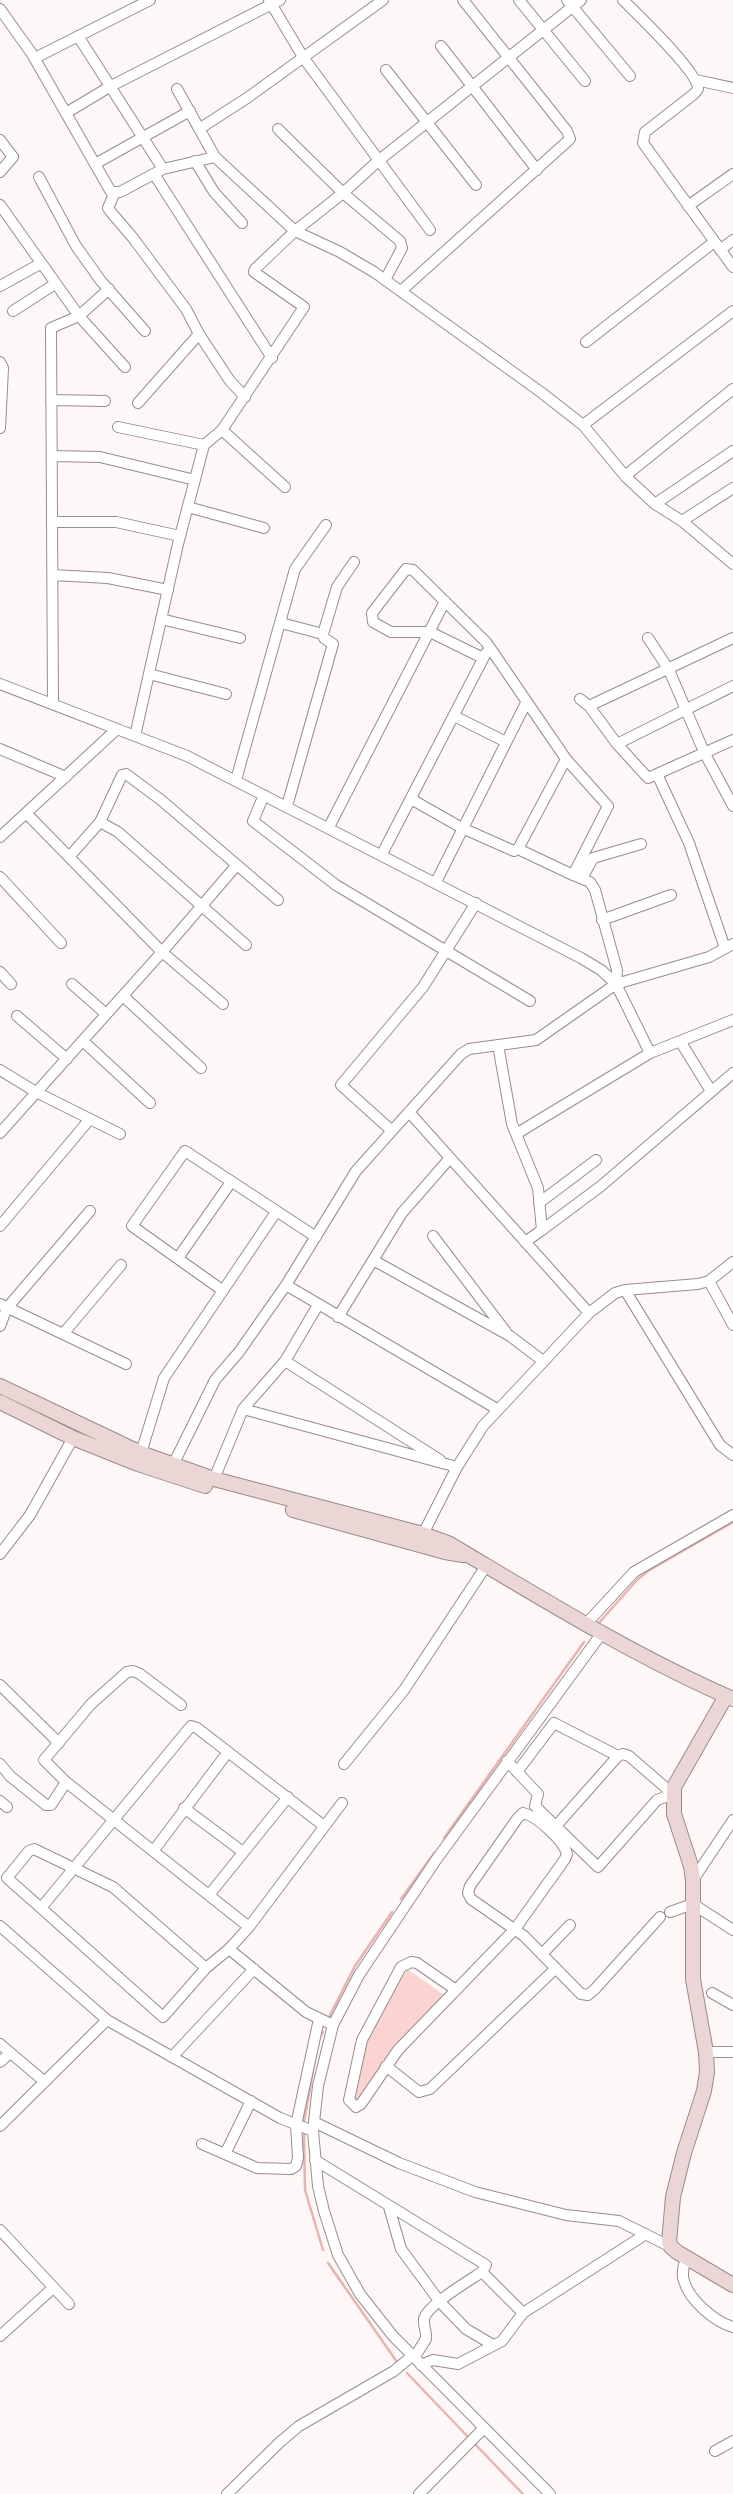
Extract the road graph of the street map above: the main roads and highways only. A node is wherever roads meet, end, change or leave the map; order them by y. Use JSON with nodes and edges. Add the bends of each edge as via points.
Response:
{"nodes":[{"id":1,"x":0,"y":1386,"type":"edge"},
{"id":2,"x":0,"y":1402,"type":"edge"},
{"id":3,"x":471,"y":1556,"type":"junction"},
{"id":4,"x":729,"y":1698,"type":"edge"},
{"id":5,"x":733,"y":2285,"type":"edge"}],
"edges":[{"from":1,"to":3,"type":"main road","via":[[141,1453],[214,1480],[423,1534]]},
{"from":2,"to":3,"type":"main road","via":[[74,1438],[211,1488],[445,1552]]},
{"from":3,"to":4,"type":"main road","via":[[602,1633]]},
{"from":4,"to":5,"type":"main road","via":[[679,1775],[673,1794],[674,1814],[693,1880],[693,1979],[707,2072],[673,2197],[671,2247]]}]}
